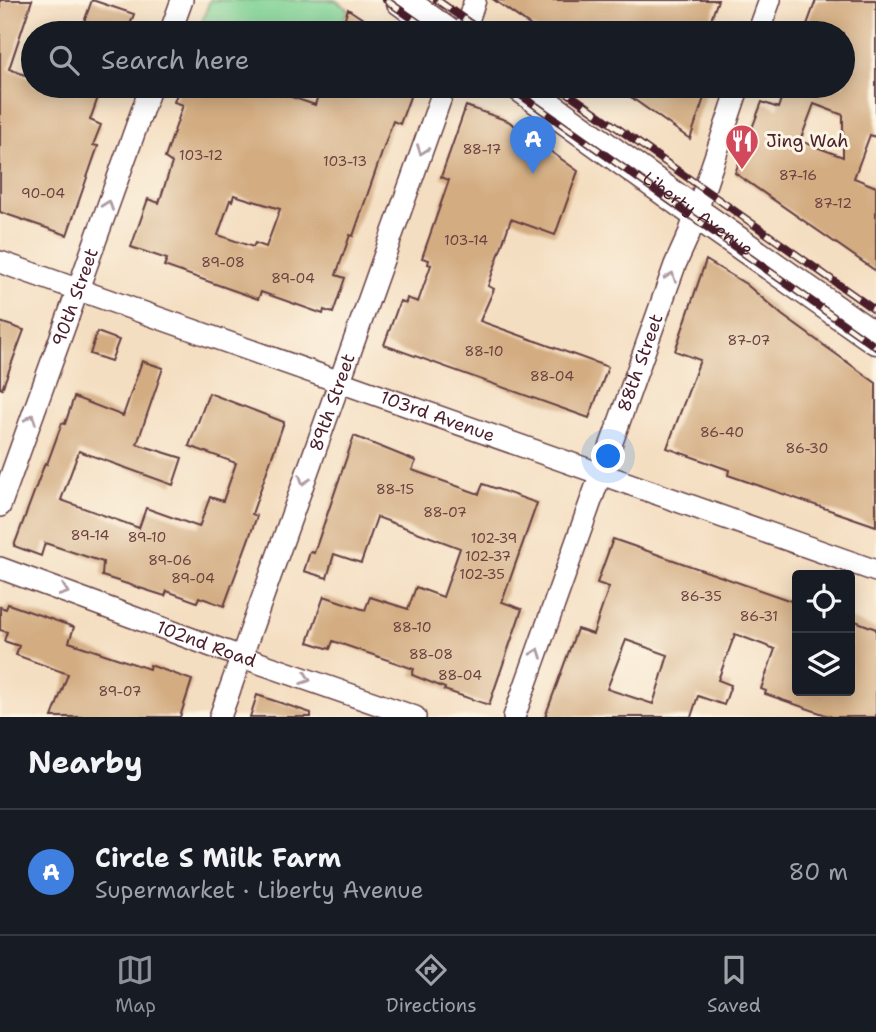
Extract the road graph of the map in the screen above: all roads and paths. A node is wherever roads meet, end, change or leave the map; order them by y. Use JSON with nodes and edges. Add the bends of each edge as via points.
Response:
{"nodes":[{"id":1,"x":182,"y":0,"type":"edge"},
{"id":2,"x":401,"y":0,"type":"edge"},
{"id":3,"x":475,"y":0,"type":"edge"},
{"id":4,"x":770,"y":0,"type":"edge"},
{"id":5,"x":174,"y":21,"type":"edge"},
{"id":6,"x":430,"y":21,"type":"edge"},
{"id":7,"x":468,"y":21,"type":"edge"},
{"id":8,"x":762,"y":21,"type":"edge"},
{"id":9,"x":147,"y":98,"type":"edge"},
{"id":10,"x":441,"y":98,"type":"edge"},
{"id":11,"x":537,"y":98,"type":"edge"},
{"id":12,"x":735,"y":98,"type":"edge"},
{"id":13,"x":695,"y":212,"type":"junction"},
{"id":14,"x":0,"y":262,"type":"edge"},
{"id":15,"x":78,"y":289,"type":"junction"},
{"id":16,"x":876,"y":339,"type":"edge"},
{"id":17,"x":339,"y":383,"type":"junction"},
{"id":18,"x":600,"y":475,"type":"junction"},
{"id":19,"x":0,"y":506,"type":"edge"},
{"id":20,"x":0,"y":568,"type":"edge"},
{"id":21,"x":876,"y":571,"type":"edge"},
{"id":22,"x":242,"y":657,"type":"junction"},
{"id":23,"x":220,"y":717,"type":"edge"},
{"id":24,"x":415,"y":717,"type":"edge"},
{"id":25,"x":513,"y":717,"type":"edge"}],
"edges":[{"from":1,"to":5,"type":"street"},
{"from":2,"to":6,"type":"street"},
{"from":3,"to":7,"type":"street"},
{"from":4,"to":8,"type":"street"},
{"from":15,"to":9,"type":"street","name":"90th Street","one_way":true},
{"from":10,"to":17,"type":"street","name":"89th Street","one_way":true},
{"from":11,"to":13,"type":"street","name":"Liberty Avenue"},
{"from":12,"to":13,"type":"street","name":"88th Street"},
{"from":13,"to":16,"type":"street","name":"Liberty Avenue"},
{"from":18,"to":13,"type":"street","name":"88th Street","one_way":true},
{"from":14,"to":15,"type":"street","name":"103rd Avenue"},
{"from":15,"to":17,"type":"street","name":"103rd Avenue"},
{"from":19,"to":15,"type":"street","name":"90th Street","one_way":true},
{"from":17,"to":18,"type":"street","name":"103rd Avenue"},
{"from":17,"to":22,"type":"street","name":"89th Street","one_way":true},
{"from":18,"to":21,"type":"street","name":"103rd Avenue"},
{"from":25,"to":18,"type":"street","name":"88th Street","one_way":true},
{"from":20,"to":22,"type":"street","name":"102nd Road","one_way":true},
{"from":22,"to":23,"type":"street","name":"89th Street"},
{"from":22,"to":24,"type":"street","name":"102nd Road","one_way":true}]}
